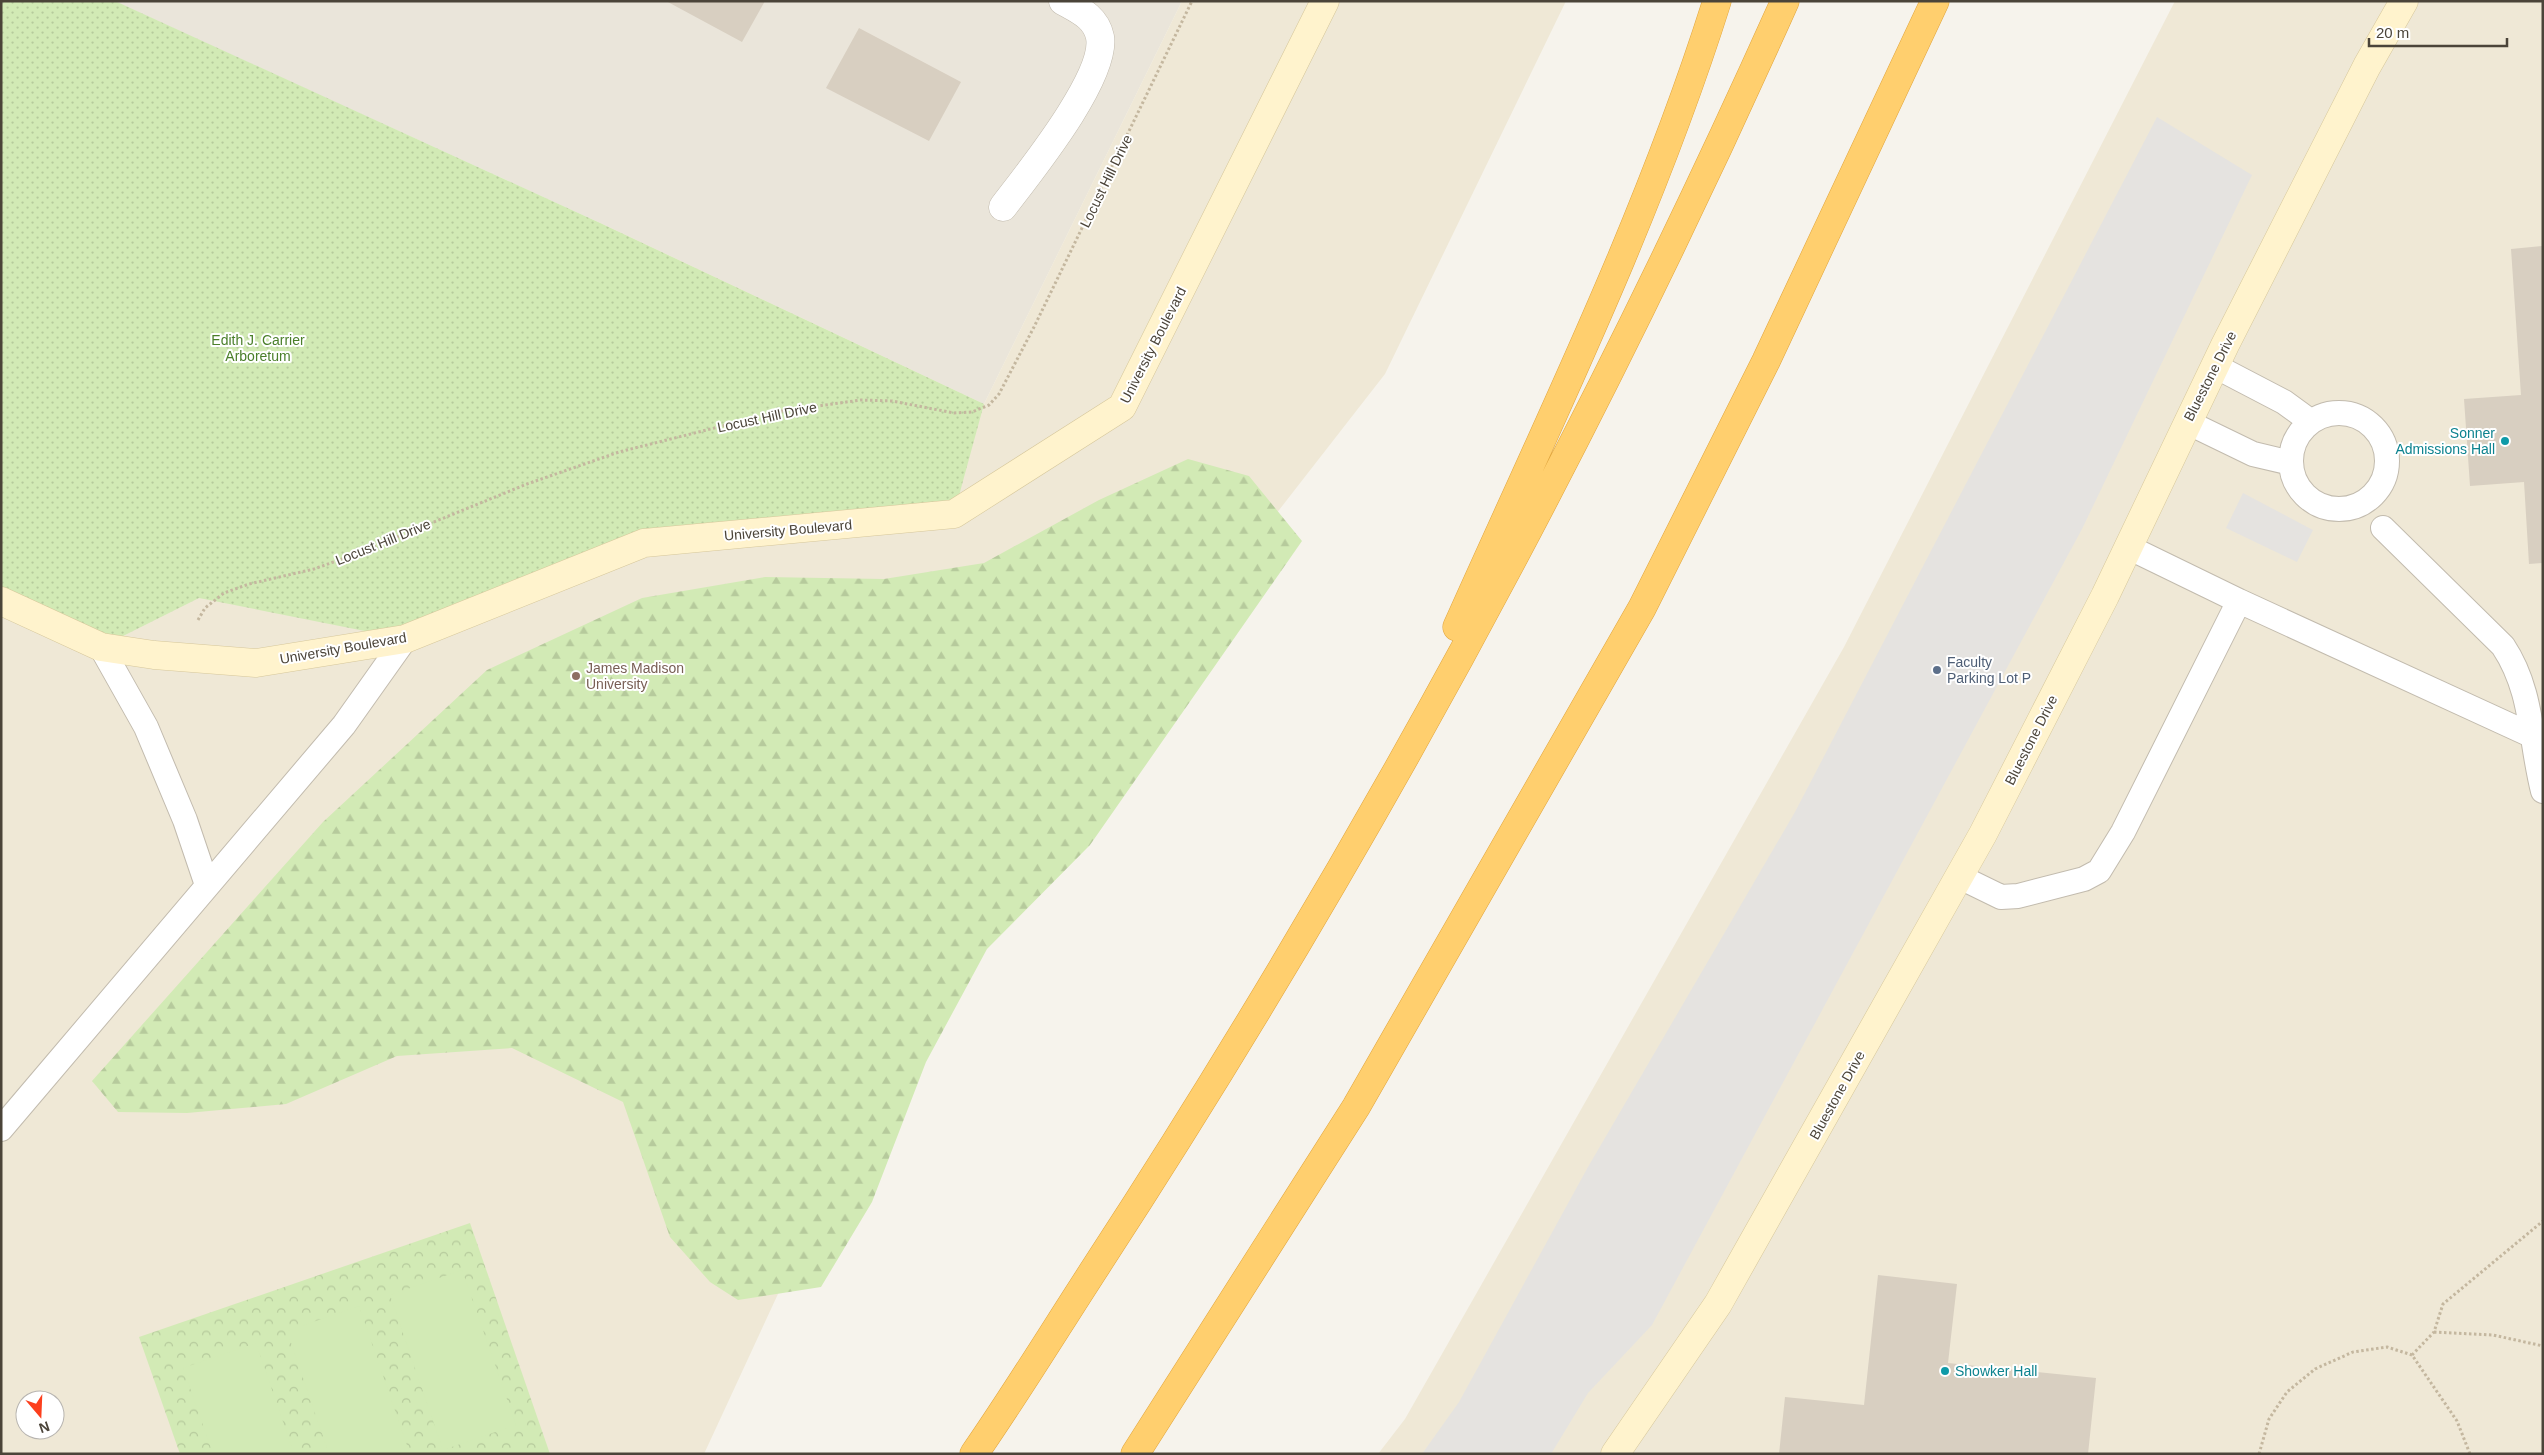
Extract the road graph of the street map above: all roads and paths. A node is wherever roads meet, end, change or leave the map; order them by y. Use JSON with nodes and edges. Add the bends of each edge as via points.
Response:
{"nodes":[{"id":1,"x":1063,"y":1,"type":"edge"},
{"id":2,"x":1192,"y":1,"type":"edge"},
{"id":3,"x":1325,"y":1,"type":"edge"},
{"id":4,"x":1717,"y":1,"type":"edge"},
{"id":5,"x":1785,"y":1,"type":"edge"},
{"id":6,"x":1934,"y":1,"type":"edge"},
{"id":7,"x":1945,"y":1,"type":"edge"},
{"id":8,"x":2404,"y":1,"type":"edge"},
{"id":9,"x":1003,"y":207,"type":"dead end"},
{"id":10,"x":1807,"y":274,"type":"junction"},
{"id":11,"x":2215,"y":366,"type":"junction"},
{"id":12,"x":2310,"y":421,"type":"junction"},
{"id":13,"x":2187,"y":422,"type":"junction"},
{"id":14,"x":2290,"y":463,"type":"junction"},
{"id":15,"x":2383,"y":528,"type":"dead end"},
{"id":16,"x":2128,"y":547,"type":"junction"},
{"id":17,"x":2239,"y":600,"type":"junction"},
{"id":18,"x":1,"y":601,"type":"edge"},
{"id":19,"x":405,"y":639,"type":"junction"},
{"id":20,"x":101,"y":647,"type":"junction"},
{"id":21,"x":187,"y":657,"type":"junction"},
{"id":22,"x":2532,"y":736,"type":"junction"},
{"id":23,"x":2543,"y":791,"type":"edge"},
{"id":24,"x":1376,"y":810,"type":"junction"},
{"id":25,"x":1960,"y":877,"type":"junction"},
{"id":26,"x":207,"y":885,"type":"junction"},
{"id":27,"x":1,"y":1129,"type":"edge"},
{"id":28,"x":2543,"y":1221,"type":"edge"},
{"id":29,"x":2434,"y":1332,"type":"junction"},
{"id":30,"x":2543,"y":1346,"type":"edge"},
{"id":31,"x":2412,"y":1355,"type":"junction"},
{"id":32,"x":974,"y":1454,"type":"edge"},
{"id":33,"x":1135,"y":1454,"type":"edge"},
{"id":34,"x":1615,"y":1454,"type":"edge"},
{"id":35,"x":2259,"y":1454,"type":"edge"},
{"id":36,"x":2470,"y":1454,"type":"edge"}],
"edges":[{"from":1,"to":9,"type":"street","via":[[1091,17],[1100,37],[1096,60],[1080,99]]},
{"from":2,"to":21,"type":"path","name":"Locust Hill Drive","via":[[1034,327],[999,394],[989,405],[972,412],[954,413],[892,401],[861,400],[782,411],[619,452],[527,484],[314,569],[224,593],[205,608],[190,639]]},
{"from":3,"to":19,"type":"street","name":"University Boulevard","via":[[1122,407],[954,514],[644,544]]},
{"from":4,"to":24,"type":"highway","via":[[1633,233]]},
{"from":5,"to":24,"type":"highway","via":[[1678,234],[1537,516]]},
{"from":6,"to":10,"type":"highway"},
{"from":7,"to":10,"type":"highway"},
{"from":8,"to":11,"type":"street","name":"Bluestone Drive","via":[[2362,75]]},
{"from":10,"to":33,"type":"highway","via":[[1642,608],[1495,867],[1356,1107]]},
{"from":11,"to":12,"type":"lane","via":[[2284,402]]},
{"from":11,"to":13,"type":"street","name":"Bluestone Drive"},
{"from":12,"to":14,"type":"lane","via":[[2292,447]]},
{"from":12,"to":14,"type":"lane","via":[[2324,414],[2340,412],[2370,422],[2387,448],[2384,480],[2375,494],[2362,504],[2347,509],[2330,508],[2315,503],[2302,493]]},
{"from":13,"to":14,"type":"lane","via":[[2253,454]]},
{"from":13,"to":16,"type":"street","name":"Bluestone Drive"},
{"from":15,"to":22,"type":"lane","via":[[2503,646],[2516,665],[2523,685]]},
{"from":16,"to":17,"type":"lane"},
{"from":16,"to":25,"type":"street","name":"Bluestone Drive"},
{"from":17,"to":22,"type":"lane"},
{"from":17,"to":25,"type":"lane","via":[[2123,832],[2099,871],[2074,881],[2002,897]]},
{"from":18,"to":20,"type":"street","name":"University Boulevard"},
{"from":19,"to":21,"type":"street","name":"University Boulevard","via":[[256,662]]},
{"from":19,"to":26,"type":"lane","via":[[344,725]]},
{"from":20,"to":21,"type":"street","name":"University Boulevard"},
{"from":20,"to":26,"type":"lane","via":[[146,727],[185,820]]},
{"from":22,"to":23,"type":"lane"},
{"from":24,"to":32,"type":"highway","via":[[1155,1176]]},
{"from":25,"to":34,"type":"street","name":"Bluestone Drive","via":[[1718,1304]]},
{"from":26,"to":27,"type":"lane"},
{"from":28,"to":29,"type":"path","via":[[2443,1304]]},
{"from":29,"to":30,"type":"path","via":[[2493,1335]]},
{"from":29,"to":31,"type":"path"},
{"from":31,"to":35,"type":"path","via":[[2387,1347],[2353,1352],[2315,1369],[2287,1392],[2269,1418]]},
{"from":31,"to":36,"type":"path","via":[[2457,1421]]}]}
